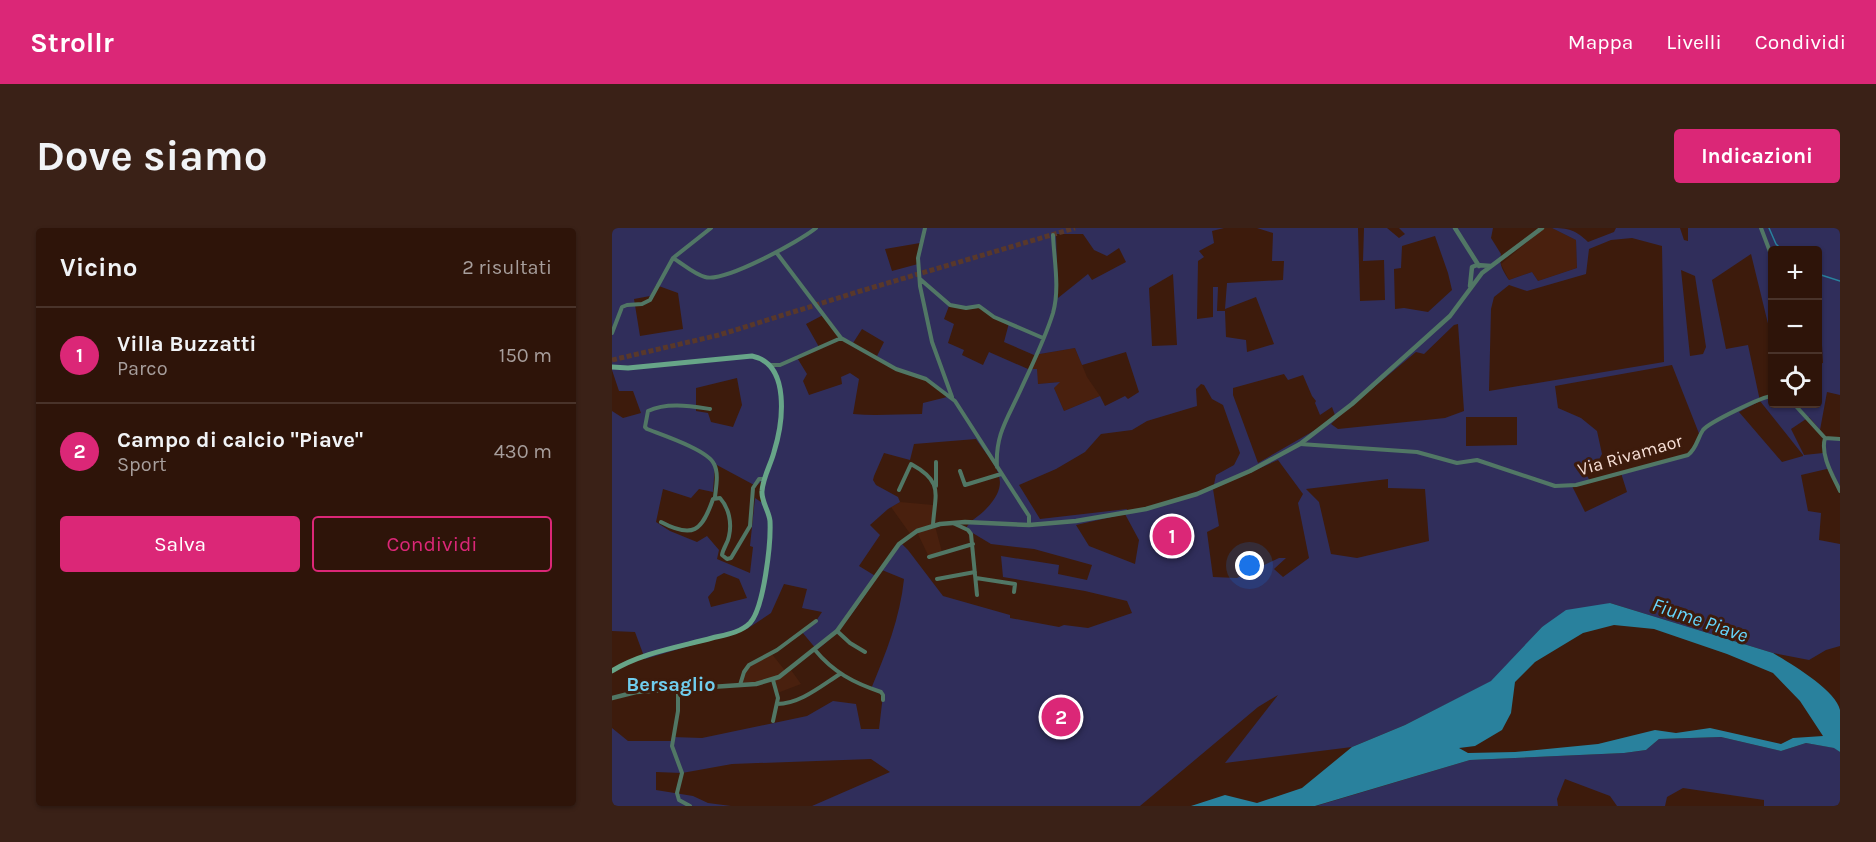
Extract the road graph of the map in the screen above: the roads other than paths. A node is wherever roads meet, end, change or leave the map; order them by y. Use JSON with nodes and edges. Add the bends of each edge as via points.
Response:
{"nodes":[{"id":1,"x":711,"y":228,"type":"edge"},
{"id":2,"x":816,"y":228,"type":"edge"},
{"id":3,"x":925,"y":228,"type":"edge"},
{"id":4,"x":1455,"y":228,"type":"edge"},
{"id":5,"x":1542,"y":228,"type":"edge"},
{"id":6,"x":1761,"y":228,"type":"edge"},
{"id":7,"x":1053,"y":235,"type":"dead end"},
{"id":8,"x":1768,"y":246,"type":"edge"},
{"id":9,"x":776,"y":252,"type":"junction"},
{"id":10,"x":1470,"y":252,"type":"junction"},
{"id":11,"x":673,"y":258,"type":"junction"},
{"id":12,"x":1480,"y":266,"type":"junction"},
{"id":13,"x":1494,"y":266,"type":"junction"},
{"id":14,"x":1472,"y":267,"type":"junction"},
{"id":15,"x":1472,"y":275,"type":"junction"},
{"id":16,"x":1480,"y":275,"type":"junction"},
{"id":17,"x":919,"y":279,"type":"junction"},
{"id":18,"x":1469,"y":288,"type":"junction"},
{"id":19,"x":612,"y":333,"type":"edge"},
{"id":20,"x":841,"y":338,"type":"junction"},
{"id":21,"x":1043,"y":338,"type":"junction"},
{"id":22,"x":770,"y":365,"type":"junction"},
{"id":23,"x":612,"y":367,"type":"edge"},
{"id":24,"x":1768,"y":397,"type":"edge"},
{"id":25,"x":952,"y":398,"type":"junction"},
{"id":26,"x":1798,"y":408,"type":"edge"},
{"id":27,"x":710,"y":409,"type":"dead end"},
{"id":28,"x":1825,"y":438,"type":"junction"},
{"id":29,"x":1840,"y":439,"type":"edge"},
{"id":30,"x":1300,"y":444,"type":"junction"},
{"id":31,"x":936,"y":462,"type":"dead end"},
{"id":32,"x":997,"y":468,"type":"junction"},
{"id":33,"x":960,"y":471,"type":"dead end"},
{"id":34,"x":1001,"y":474,"type":"junction"},
{"id":35,"x":764,"y":479,"type":"junction"},
{"id":36,"x":936,"y":486,"type":"junction"},
{"id":37,"x":899,"y":489,"type":"dead end"},
{"id":38,"x":1840,"y":491,"type":"edge"},
{"id":39,"x":716,"y":497,"type":"junction"},
{"id":40,"x":661,"y":522,"type":"dead end"},
{"id":41,"x":952,"y":522,"type":"junction"},
{"id":42,"x":933,"y":525,"type":"junction"},
{"id":43,"x":1027,"y":526,"type":"junction"},
{"id":44,"x":973,"y":544,"type":"junction"},
{"id":45,"x":929,"y":557,"type":"dead end"},
{"id":46,"x":975,"y":572,"type":"junction"},
{"id":47,"x":976,"y":578,"type":"junction"},
{"id":48,"x":937,"y":579,"type":"dead end"},
{"id":49,"x":1014,"y":592,"type":"dead end"},
{"id":50,"x":977,"y":595,"type":"dead end"},
{"id":51,"x":816,"y":621,"type":"dead end"},
{"id":52,"x":837,"y":631,"type":"junction"},
{"id":53,"x":815,"y":650,"type":"junction"},
{"id":54,"x":865,"y":652,"type":"dead end"},
{"id":55,"x":612,"y":671,"type":"edge"},
{"id":56,"x":840,"y":674,"type":"junction"},
{"id":57,"x":773,"y":680,"type":"junction"},
{"id":58,"x":740,"y":685,"type":"junction"},
{"id":59,"x":678,"y":689,"type":"junction"},
{"id":60,"x":612,"y":699,"type":"edge"},
{"id":61,"x":883,"y":700,"type":"dead end"},
{"id":62,"x":777,"y":704,"type":"junction"},
{"id":63,"x":773,"y":721,"type":"dead end"},
{"id":64,"x":690,"y":806,"type":"edge"}],
"edges":[{"from":1,"to":11,"type":"street"},
{"from":2,"to":9,"type":"street"},
{"from":3,"to":17,"type":"street","via":[[918,258]]},
{"from":4,"to":10,"type":"street"},
{"from":5,"to":13,"type":"street"},
{"from":6,"to":8,"type":"street"},
{"from":7,"to":21,"type":"street","via":[[1056,295]]},
{"from":9,"to":11,"type":"street","via":[[717,278],[706,278]]},
{"from":9,"to":20,"type":"street"},
{"from":10,"to":12,"type":"street"},
{"from":10,"to":14,"type":"street"},
{"from":11,"to":19,"type":"street","via":[[650,300],[622,307]]},
{"from":12,"to":13,"type":"street"},
{"from":12,"to":14,"type":"street"},
{"from":12,"to":16,"type":"street"},
{"from":13,"to":16,"type":"street"},
{"from":14,"to":15,"type":"street"},
{"from":15,"to":16,"type":"street"},
{"from":15,"to":18,"type":"street"},
{"from":16,"to":18,"type":"street"},
{"from":17,"to":21,"type":"street","via":[[950,305],[979,306]]},
{"from":17,"to":25,"type":"street","via":[[932,342]]},
{"from":18,"to":30,"type":"street","via":[[1450,316],[1353,404]]},
{"from":20,"to":22,"type":"street","via":[[780,365]]},
{"from":20,"to":25,"type":"street","via":[[896,369],[923,377]]},
{"from":21,"to":32,"type":"street","via":[[1000,433]]},
{"from":22,"to":23,"type":"main road","via":[[752,356]]},
{"from":22,"to":35,"type":"main road","via":[[780,384],[780,412],[777,443]]},
{"from":24,"to":30,"type":"street","name":"Via Rivamaor","via":[[1706,427],[1688,455],[1576,485],[1555,486],[1477,460],[1457,463],[1417,452]]},
{"from":25,"to":32,"type":"street"},
{"from":26,"to":28,"type":"street"},
{"from":27,"to":39,"type":"street","via":[[653,409],[648,411],[645,427],[712,460]]},
{"from":28,"to":29,"type":"street"},
{"from":28,"to":38,"type":"street","via":[[1823,445],[1830,470]]},
{"from":30,"to":43,"type":"street","via":[[1197,494],[1126,512]]},
{"from":31,"to":36,"type":"street"},
{"from":32,"to":34,"type":"street"},
{"from":33,"to":34,"type":"street","via":[[964,485]]},
{"from":34,"to":43,"type":"street","via":[[1024,511]]},
{"from":35,"to":39,"type":"street","via":[[753,485],[750,526],[729,559],[722,553],[730,534],[729,514]]},
{"from":35,"to":55,"type":"main road","via":[[762,494],[770,526],[761,599],[754,618],[740,630],[636,660]]},
{"from":36,"to":37,"type":"street","via":[[911,465]]},
{"from":36,"to":42,"type":"street"},
{"from":39,"to":40,"type":"street","via":[[705,519],[692,530],[682,532]]},
{"from":41,"to":42,"type":"street"},
{"from":41,"to":43,"type":"street"},
{"from":41,"to":44,"type":"street","via":[[970,532]]},
{"from":42,"to":52,"type":"street","via":[[899,544]]},
{"from":44,"to":45,"type":"street"},
{"from":44,"to":46,"type":"street"},
{"from":46,"to":47,"type":"street"},
{"from":46,"to":48,"type":"street"},
{"from":47,"to":49,"type":"street","via":[[1015,584]]},
{"from":47,"to":50,"type":"street"},
{"from":51,"to":58,"type":"street","via":[[747,666]]},
{"from":52,"to":53,"type":"street"},
{"from":52,"to":54,"type":"street"},
{"from":53,"to":56,"type":"street"},
{"from":53,"to":57,"type":"street"},
{"from":56,"to":61,"type":"street","via":[[881,692]]},
{"from":56,"to":62,"type":"street","via":[[803,697]]},
{"from":57,"to":58,"type":"street"},
{"from":57,"to":62,"type":"street"},
{"from":58,"to":59,"type":"street"},
{"from":59,"to":60,"type":"street","via":[[636,692]]},
{"from":59,"to":64,"type":"street","via":[[672,746],[682,773],[677,794],[679,800]]},
{"from":62,"to":63,"type":"street"}]}
